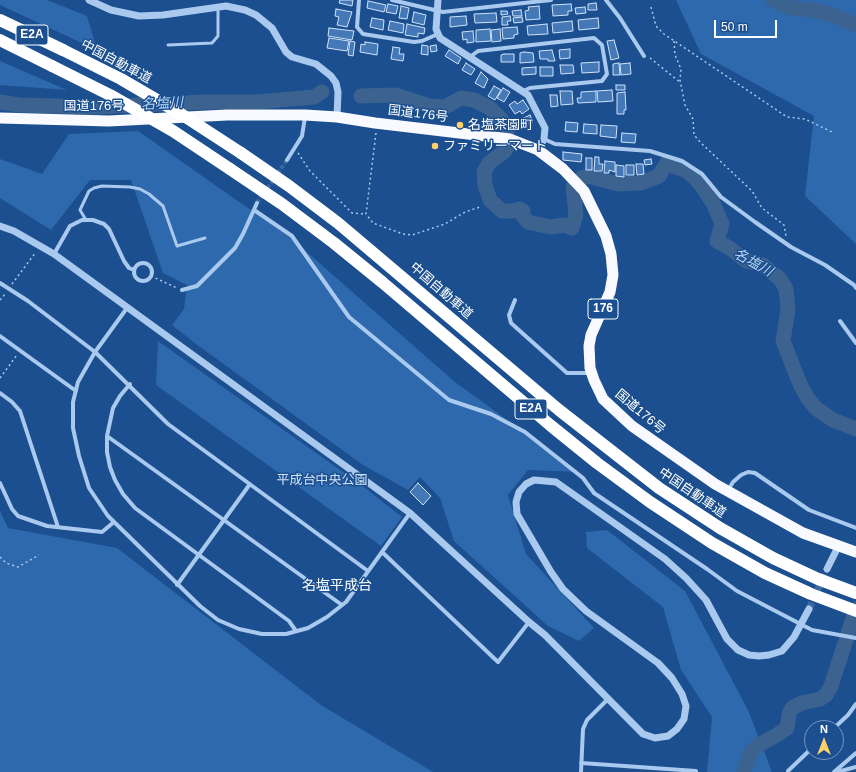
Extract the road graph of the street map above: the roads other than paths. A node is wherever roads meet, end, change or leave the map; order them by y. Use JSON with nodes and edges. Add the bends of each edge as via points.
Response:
{"nodes":[{"id":1,"x":89,"y":0,"type":"edge"},
{"id":2,"x":359,"y":0,"type":"edge"},
{"id":3,"x":392,"y":0,"type":"edge"},
{"id":4,"x":438,"y":0,"type":"edge"},
{"id":5,"x":551,"y":0,"type":"edge"},
{"id":6,"x":606,"y":0,"type":"edge"},
{"id":7,"x":218,"y":6,"type":"junction"},
{"id":8,"x":437,"y":10,"type":"junction"},
{"id":9,"x":0,"y":20,"type":"edge"},
{"id":10,"x":438,"y":34,"type":"junction"},
{"id":11,"x":0,"y":40,"type":"edge"},
{"id":12,"x":168,"y":45,"type":"dead end"},
{"id":13,"x":644,"y":56,"type":"road end"},
{"id":14,"x":470,"y":57,"type":"junction"},
{"id":15,"x":523,"y":91,"type":"junction"},
{"id":16,"x":305,"y":115,"type":"junction"},
{"id":17,"x":337,"y":117,"type":"junction"},
{"id":18,"x":0,"y":118,"type":"edge"},
{"id":19,"x":544,"y":139,"type":"junction"},
{"id":20,"x":538,"y":150,"type":"junction"},
{"id":21,"x":287,"y":160,"type":"tunnel mouth"},
{"id":22,"x":257,"y":203,"type":"tunnel mouth"},
{"id":23,"x":254,"y":210,"type":"junction"},
{"id":24,"x":86,"y":220,"type":"junction"},
{"id":25,"x":0,"y":226,"type":"edge"},
{"id":26,"x":205,"y":238,"type":"dead end"},
{"id":27,"x":54,"y":254,"type":"junction"},
{"id":28,"x":134,"y":270,"type":"junction"},
{"id":29,"x":0,"y":283,"type":"edge"},
{"id":30,"x":856,"y":288,"type":"edge"},
{"id":31,"x":182,"y":290,"type":"road end"},
{"id":32,"x":514,"y":300,"type":"dead end"},
{"id":33,"x":127,"y":308,"type":"junction"},
{"id":34,"x":840,"y":321,"type":"dead end"},
{"id":35,"x":0,"y":336,"type":"edge"},
{"id":36,"x":856,"y":343,"type":"edge"},
{"id":37,"x":95,"y":352,"type":"junction"},
{"id":38,"x":591,"y":373,"type":"junction"},
{"id":39,"x":130,"y":384,"type":"junction"},
{"id":40,"x":76,"y":391,"type":"junction"},
{"id":41,"x":0,"y":393,"type":"edge"},
{"id":42,"x":107,"y":436,"type":"junction"},
{"id":43,"x":0,"y":483,"type":"edge"},
{"id":44,"x":250,"y":484,"type":"junction"},
{"id":45,"x":728,"y":491,"type":"junction"},
{"id":46,"x":410,"y":513,"type":"junction"},
{"id":47,"x":225,"y":519,"type":"junction"},
{"id":48,"x":114,"y":522,"type":"junction"},
{"id":49,"x":58,"y":527,"type":"junction"},
{"id":50,"x":856,"y":528,"type":"edge"},
{"id":51,"x":838,"y":547,"type":"junction"},
{"id":52,"x":382,"y":552,"type":"junction"},
{"id":53,"x":856,"y":552,"type":"edge"},
{"id":54,"x":198,"y":555,"type":"junction"},
{"id":55,"x":827,"y":569,"type":"tunnel mouth"},
{"id":56,"x":368,"y":571,"type":"junction"},
{"id":57,"x":177,"y":584,"type":"junction"},
{"id":58,"x":856,"y":593,"type":"edge"},
{"id":59,"x":342,"y":605,"type":"junction"},
{"id":60,"x":808,"y":609,"type":"tunnel mouth"},
{"id":61,"x":856,"y":611,"type":"edge"},
{"id":62,"x":529,"y":622,"type":"junction"},
{"id":63,"x":801,"y":625,"type":"junction"},
{"id":64,"x":296,"y":631,"type":"junction"},
{"id":65,"x":856,"y":638,"type":"edge"},
{"id":66,"x":608,"y":699,"type":"junction"},
{"id":67,"x":856,"y":704,"type":"edge"},
{"id":68,"x":843,"y":720,"type":"edge"},
{"id":69,"x":856,"y":753,"type":"edge"},
{"id":70,"x":804,"y":756,"type":"edge"},
{"id":71,"x":581,"y":763,"type":"junction"},
{"id":72,"x":626,"y":766,"type":"junction"},
{"id":73,"x":856,"y":767,"type":"edge"},
{"id":74,"x":788,"y":771,"type":"dead end"},
{"id":75,"x":581,"y":772,"type":"edge"},
{"id":76,"x":626,"y":772,"type":"edge"},
{"id":77,"x":696,"y":772,"type":"edge"},
{"id":78,"x":834,"y":772,"type":"edge"},
{"id":79,"x":837,"y":772,"type":"edge"}],
"edges":[{"from":1,"to":7,"type":"street","via":[[112,10],[139,16],[163,16]]},
{"from":2,"to":10,"type":"street","via":[[357,27],[362,34],[414,42]]},
{"from":3,"to":8,"type":"street"},
{"from":4,"to":8,"type":"street"},
{"from":5,"to":8,"type":"street","via":[[444,12]]},
{"from":6,"to":13,"type":"street"},
{"from":7,"to":12,"type":"lane","via":[[218,36],[212,43]]},
{"from":7,"to":17,"type":"street","via":[[235,7],[256,15],[272,28],[286,52],[292,57],[324,69],[336,83]]},
{"from":8,"to":10,"type":"street"},
{"from":9,"to":58,"type":"highway","name":"中国自動車道","number":"E2A","bridge":true,"via":[[121,79],[182,114],[241,153],[344,228],[559,410],[659,488],[720,528],[773,558]]},
{"from":10,"to":14,"type":"street","via":[[440,38]]},
{"from":11,"to":61,"type":"highway","number":"E2A","bridge":true,"via":[[110,95],[173,131],[282,204],[382,282],[550,425],[650,502],[712,543],[765,573]]},
{"from":14,"to":15,"type":"street"},
{"from":14,"to":15,"type":"street","via":[[478,51],[594,38],[602,45],[607,74],[602,81],[530,88]]},
{"from":15,"to":19,"type":"street","via":[[528,95],[546,128]]},
{"from":16,"to":17,"type":"highway","name":"国道176号","number":"176"},
{"from":16,"to":18,"type":"highway","name":"国道176号","number":"176","via":[[227,115],[109,121]]},
{"from":16,"to":21,"type":"street","via":[[302,136]]},
{"from":17,"to":20,"type":"highway","name":"国道176号","number":"176","via":[[510,139]]},
{"from":19,"to":20,"type":"street"},
{"from":19,"to":30,"type":"street","via":[[555,144],[650,152],[682,161],[702,174],[721,197],[788,245],[825,265]]},
{"from":20,"to":38,"type":"highway","name":"国道176号","number":"176","via":[[567,173],[584,191],[606,236],[611,254],[613,275],[610,292],[591,335],[589,346]]},
{"from":22,"to":23,"type":"street"},
{"from":23,"to":31,"type":"street","via":[[235,248],[197,286]]},
{"from":23,"to":63,"type":"street","via":[[292,236],[350,317],[449,400],[491,414],[525,432],[583,478],[594,493],[737,591]]},
{"from":24,"to":26,"type":"lane","via":[[80,210],[89,191],[102,186],[130,187],[140,189],[163,206],[177,246]]},
{"from":24,"to":27,"type":"street","via":[[70,226]]},
{"from":24,"to":28,"type":"street","via":[[104,224],[109,229],[124,261]]},
{"from":25,"to":27,"type":"street"},
{"from":27,"to":33,"type":"street"},
{"from":28,"to":28,"type":"street","via":[[139,264],[146,264],[151,268],[151,276],[147,281],[140,281],[135,277]]},
{"from":29,"to":37,"type":"street"},
{"from":32,"to":38,"type":"street","via":[[509,315],[511,323],[567,373]]},
{"from":33,"to":37,"type":"street"},
{"from":33,"to":46,"type":"street"},
{"from":34,"to":36,"type":"street"},
{"from":35,"to":40,"type":"street"},
{"from":37,"to":39,"type":"street"},
{"from":37,"to":40,"type":"street","via":[[78,382]]},
{"from":38,"to":45,"type":"highway","name":"国道176号","number":"176","via":[[603,399],[632,426]]},
{"from":39,"to":42,"type":"street","via":[[113,408]]},
{"from":39,"to":44,"type":"street","via":[[168,424]]},
{"from":40,"to":48,"type":"street","via":[[73,402],[73,428],[79,456],[89,488]]},
{"from":41,"to":49,"type":"street","via":[[20,411]]},
{"from":42,"to":47,"type":"street"},
{"from":42,"to":54,"type":"street","via":[[110,467],[123,494],[135,508]]},
{"from":43,"to":49,"type":"street","via":[[18,516]]},
{"from":44,"to":47,"type":"street"},
{"from":44,"to":56,"type":"street"},
{"from":45,"to":50,"type":"street","via":[[741,475],[748,472],[755,474],[809,510]]},
{"from":45,"to":51,"type":"highway","name":"国道176号","number":"176","via":[[803,533]]},
{"from":46,"to":52,"type":"street"},
{"from":46,"to":62,"type":"street"},
{"from":47,"to":54,"type":"street"},
{"from":47,"to":59,"type":"street"},
{"from":48,"to":49,"type":"street","via":[[102,532]]},
{"from":48,"to":57,"type":"street"},
{"from":51,"to":53,"type":"highway","name":"国道176号","number":"176"},
{"from":51,"to":55,"type":"street"},
{"from":52,"to":56,"type":"street"},
{"from":52,"to":62,"type":"street","via":[[498,662]]},
{"from":54,"to":57,"type":"street"},
{"from":54,"to":64,"type":"street","via":[[289,620]]},
{"from":56,"to":59,"type":"street"},
{"from":57,"to":64,"type":"street","via":[[218,620],[238,629],[262,634],[286,634]]},
{"from":59,"to":64,"type":"street","via":[[308,628]]},
{"from":60,"to":63,"type":"street"},
{"from":62,"to":66,"type":"street"},
{"from":63,"to":65,"type":"street","via":[[812,630]]},
{"from":63,"to":66,"type":"street","via":[[782,651],[759,656],[738,650],[727,639],[706,600],[665,559],[556,482],[534,480],[519,492],[516,502],[517,514],[551,572],[586,611],[658,663],[672,678],[686,706],[684,719],[668,736],[655,738],[643,734]]},
{"from":66,"to":71,"type":"street","via":[[587,720],[583,729]]},
{"from":67,"to":68,"type":"street"},
{"from":69,"to":78,"type":"street"},
{"from":70,"to":74,"type":"street"},
{"from":71,"to":72,"type":"street"},
{"from":71,"to":75,"type":"street"},
{"from":72,"to":76,"type":"street"},
{"from":72,"to":77,"type":"street"},
{"from":73,"to":79,"type":"street"}]}
